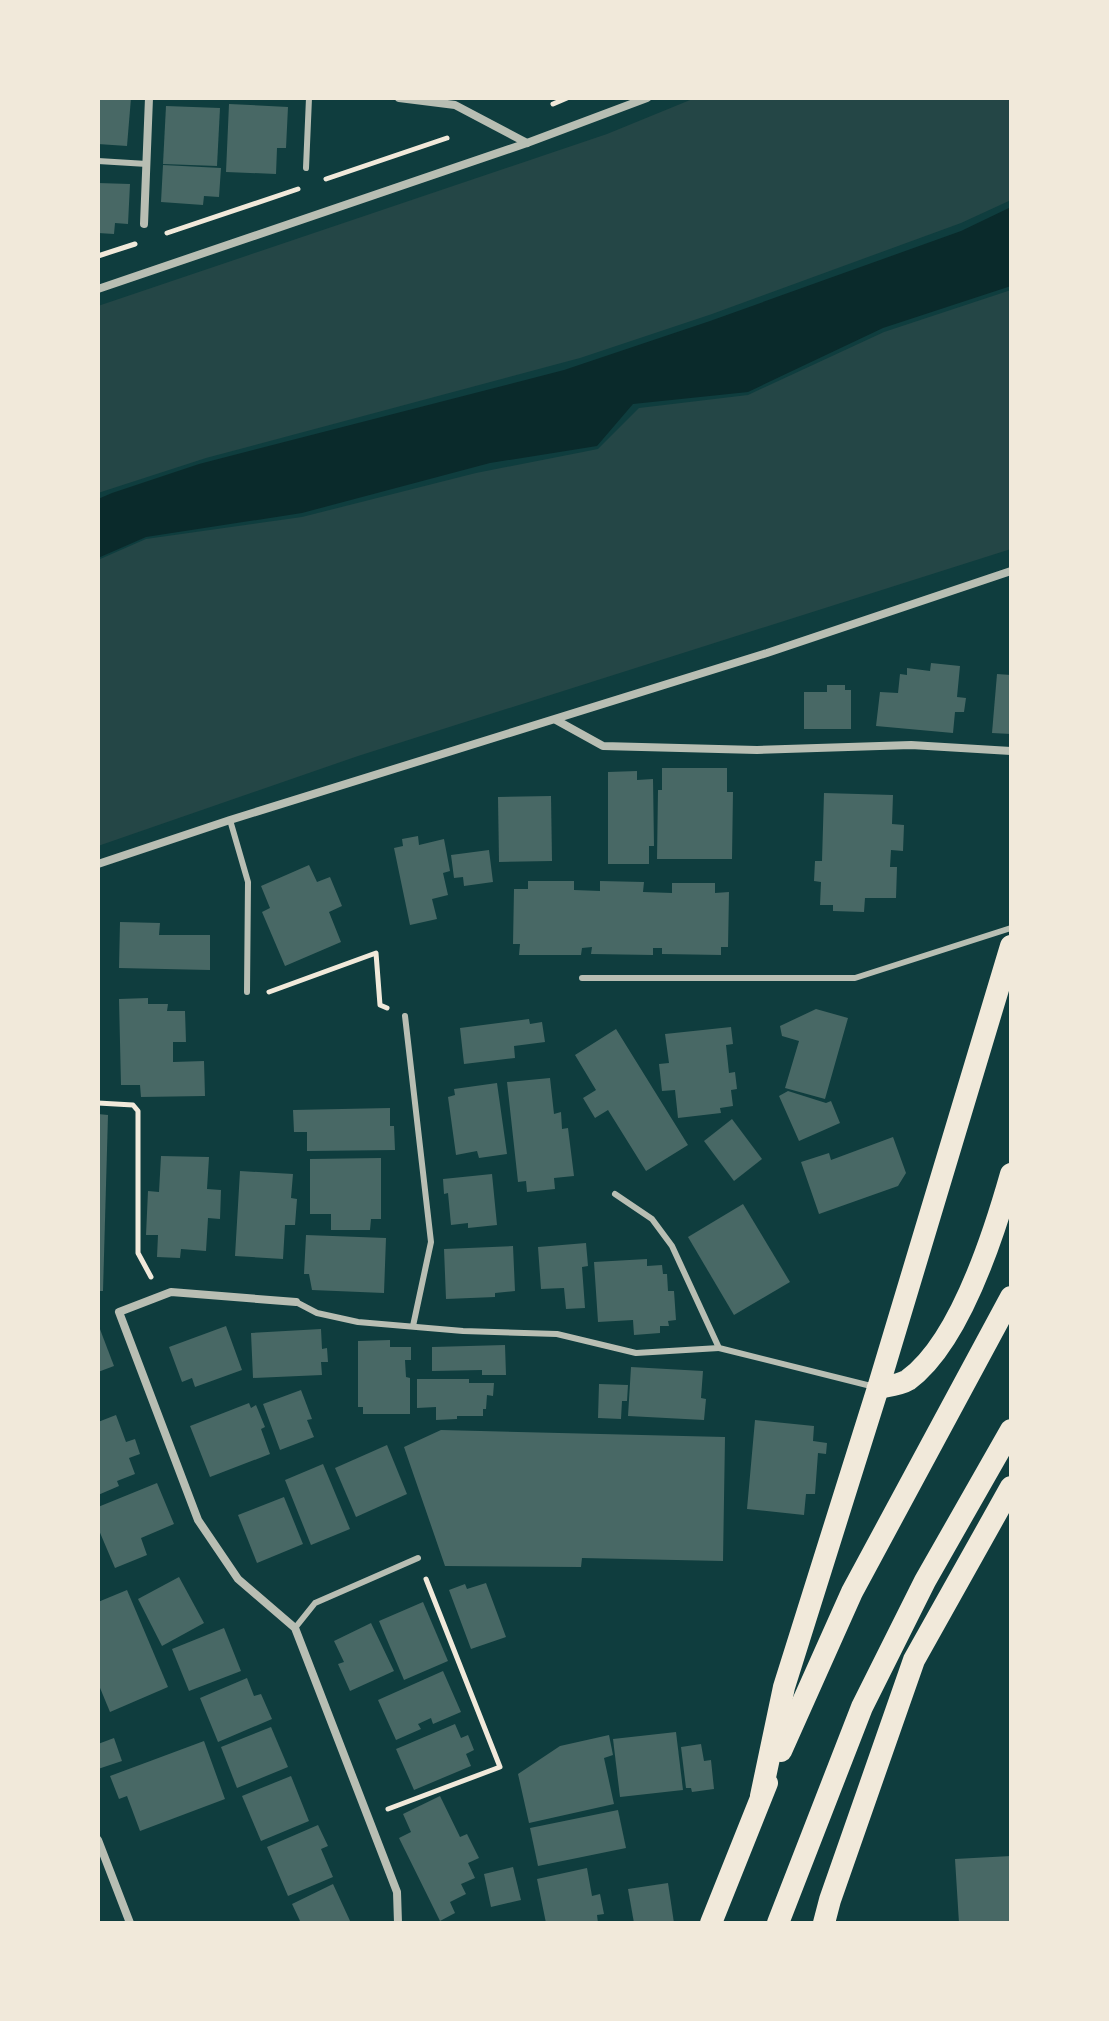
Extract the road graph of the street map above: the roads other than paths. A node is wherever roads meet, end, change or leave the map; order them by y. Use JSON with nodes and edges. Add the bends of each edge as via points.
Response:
{"nodes":[{"id":1,"x":149,"y":98,"type":"edge"},
{"id":2,"x":309,"y":98,"type":"edge"},
{"id":3,"x":399,"y":98,"type":"edge"},
{"id":4,"x":647,"y":98,"type":"edge"},
{"id":5,"x":527,"y":143,"type":"junction"},
{"id":6,"x":98,"y":161,"type":"edge"},
{"id":7,"x":147,"y":164,"type":"junction"},
{"id":8,"x":306,"y":168,"type":"dead end"},
{"id":9,"x":144,"y":224,"type":"dead end"},
{"id":10,"x":98,"y":289,"type":"edge"},
{"id":11,"x":1011,"y":571,"type":"edge"},
{"id":12,"x":556,"y":720,"type":"junction"},
{"id":13,"x":1011,"y":751,"type":"edge"},
{"id":14,"x":230,"y":820,"type":"junction"},
{"id":15,"x":98,"y":864,"type":"edge"},
{"id":16,"x":1011,"y":928,"type":"edge"},
{"id":17,"x":1011,"y":946,"type":"edge"},
{"id":18,"x":582,"y":978,"type":"dead end"},
{"id":19,"x":247,"y":992,"type":"dead end"},
{"id":20,"x":405,"y":1016,"type":"road end"},
{"id":21,"x":1011,"y":1174,"type":"edge"},
{"id":22,"x":615,"y":1194,"type":"dead end"},
{"id":23,"x":1011,"y":1297,"type":"edge"},
{"id":24,"x":296,"y":1302,"type":"joint"},
{"id":25,"x":413,"y":1326,"type":"junction"},
{"id":26,"x":719,"y":1348,"type":"junction"},
{"id":27,"x":878,"y":1388,"type":"junction"},
{"id":28,"x":1011,"y":1430,"type":"edge"},
{"id":29,"x":1011,"y":1487,"type":"edge"},
{"id":30,"x":418,"y":1558,"type":"road end"},
{"id":31,"x":295,"y":1628,"type":"junction"},
{"id":32,"x":761,"y":1796,"type":"junction"},
{"id":33,"x":98,"y":1840,"type":"edge"},
{"id":34,"x":130,"y":1923,"type":"edge"},
{"id":35,"x":398,"y":1923,"type":"edge"},
{"id":36,"x":711,"y":1923,"type":"edge"},
{"id":37,"x":778,"y":1923,"type":"edge"},
{"id":38,"x":824,"y":1923,"type":"edge"}],
"edges":[{"from":1,"to":7,"type":"street"},
{"from":2,"to":8,"type":"lane"},
{"from":3,"to":5,"type":"street","via":[[455,105]]},
{"from":4,"to":5,"type":"street"},
{"from":5,"to":10,"type":"street"},
{"from":6,"to":7,"type":"lane"},
{"from":7,"to":9,"type":"street"},
{"from":11,"to":12,"type":"street"},
{"from":12,"to":13,"type":"street","via":[[603,746],[757,750],[911,745]]},
{"from":12,"to":14,"type":"street"},
{"from":14,"to":15,"type":"street"},
{"from":14,"to":19,"type":"lane","via":[[248,882]]},
{"from":16,"to":18,"type":"lane","via":[[855,978]]},
{"from":17,"to":27,"type":"highway"},
{"from":20,"to":25,"type":"lane","via":[[431,1242]]},
{"from":21,"to":27,"type":"highway","via":[[997,1224],[955,1322],[933,1357],[905,1382]]},
{"from":22,"to":26,"type":"lane","via":[[652,1219],[672,1246]]},
{"from":23,"to":32,"type":"highway","via":[[852,1592]]},
{"from":24,"to":25,"type":"lane","via":[[344,1319]]},
{"from":24,"to":31,"type":"street","via":[[171,1292],[119,1312],[198,1520],[238,1579]]},
{"from":25,"to":26,"type":"lane","via":[[557,1334],[636,1353]]},
{"from":26,"to":27,"type":"lane"},
{"from":27,"to":32,"type":"highway","via":[[784,1687]]},
{"from":28,"to":37,"type":"highway","via":[[925,1581],[862,1707]]},
{"from":29,"to":38,"type":"highway","via":[[914,1660]]},
{"from":30,"to":31,"type":"lane","via":[[315,1603]]},
{"from":31,"to":35,"type":"street","via":[[397,1892]]},
{"from":32,"to":36,"type":"highway"},
{"from":33,"to":34,"type":"street"}]}
